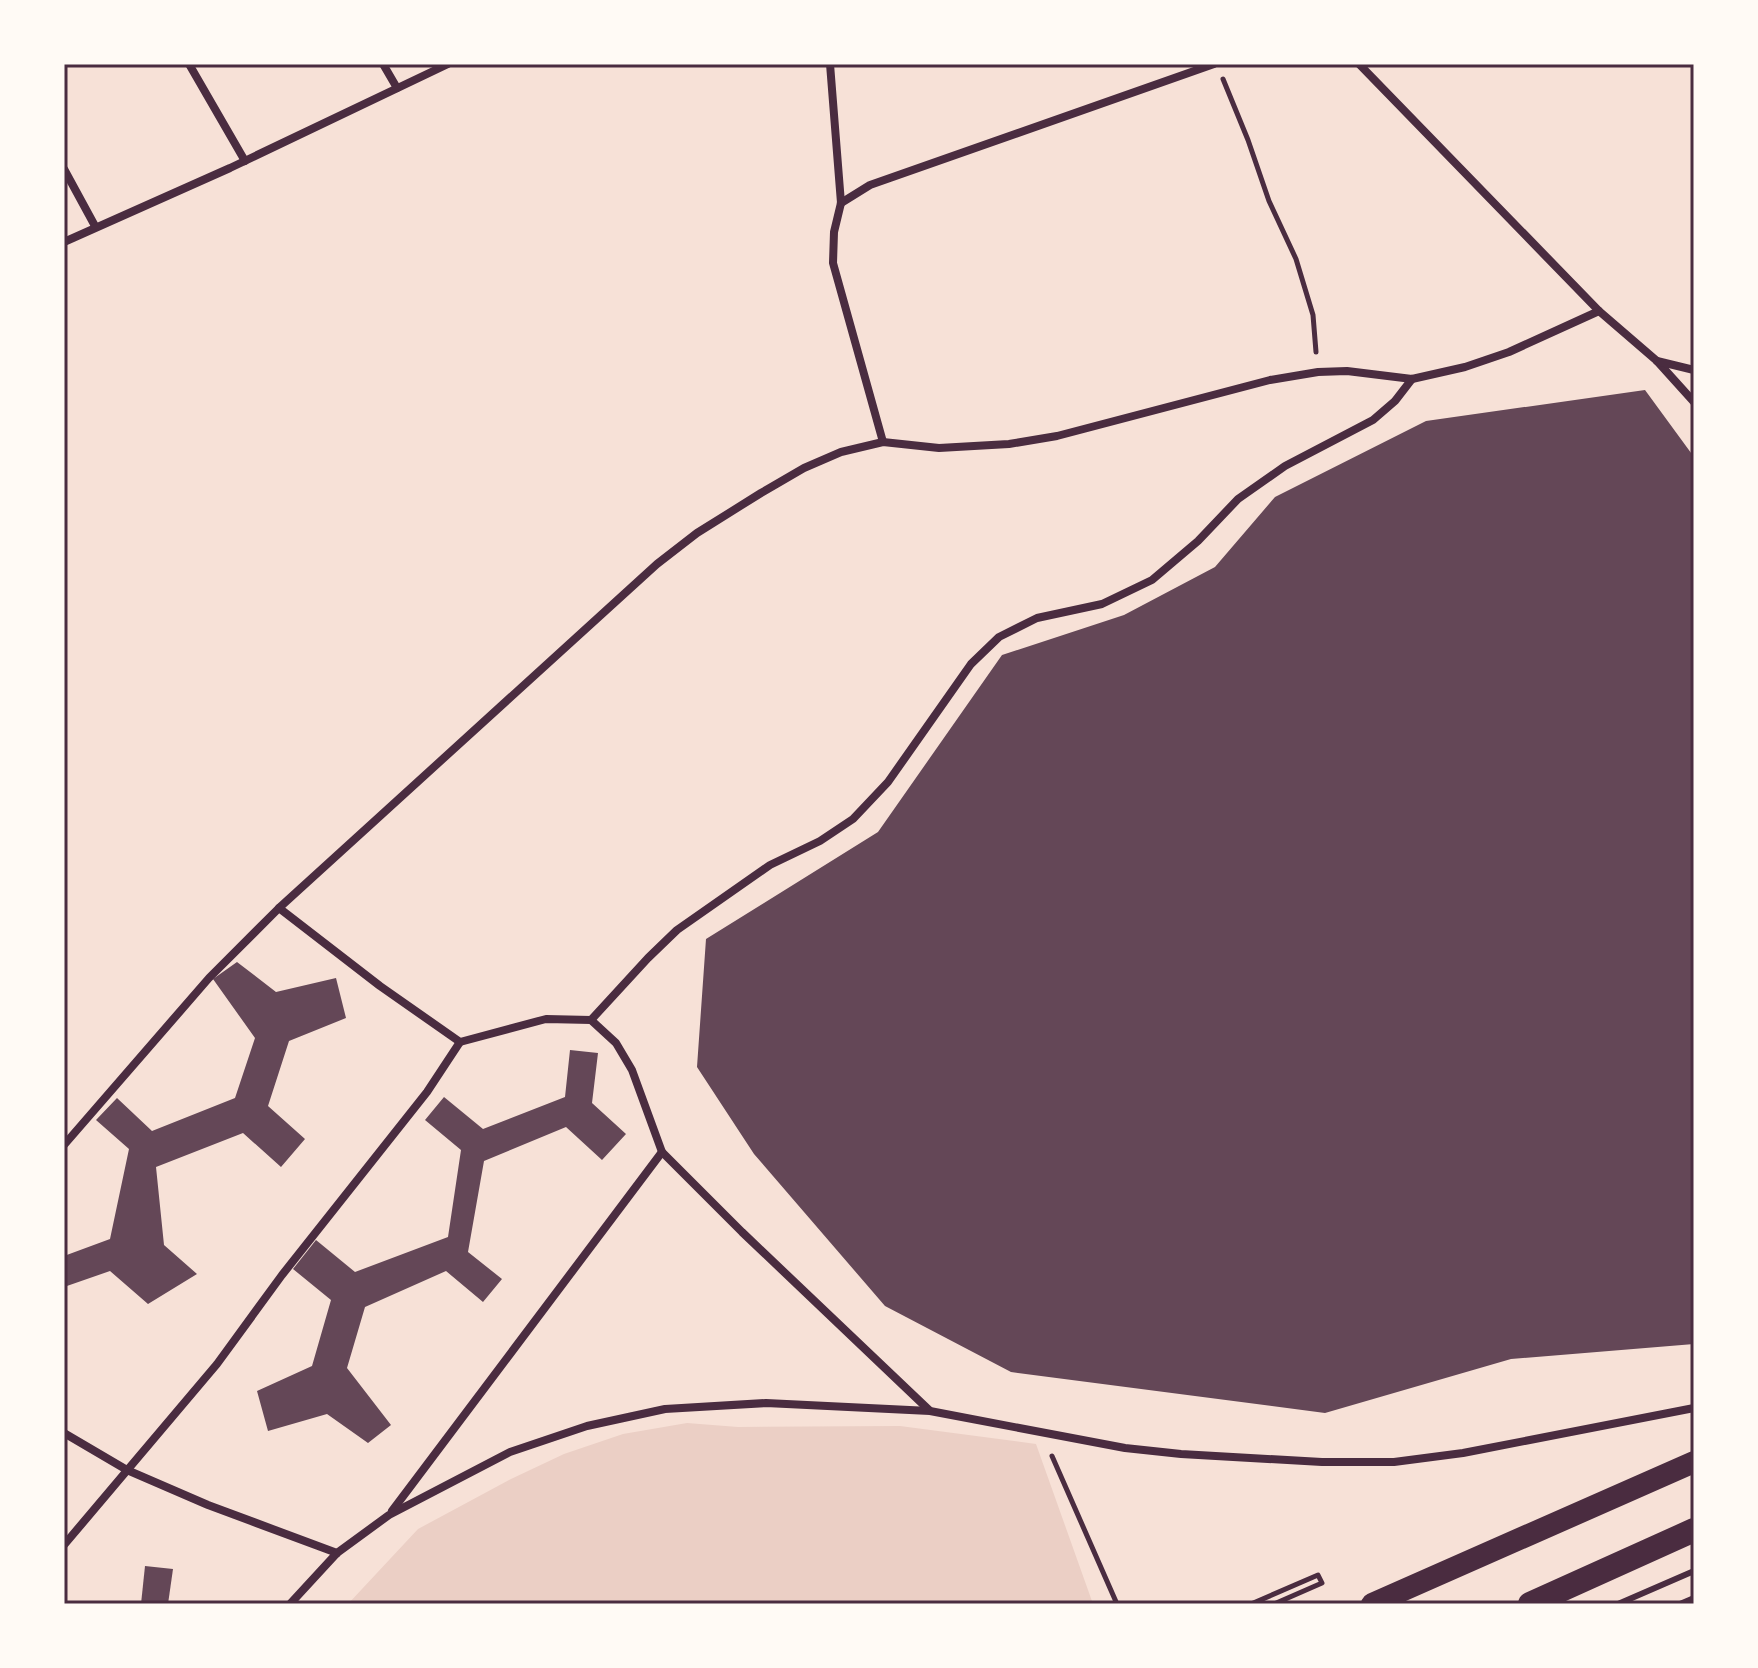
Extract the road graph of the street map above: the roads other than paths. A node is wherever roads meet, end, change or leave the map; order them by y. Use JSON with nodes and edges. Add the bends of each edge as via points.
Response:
{"nodes":[{"id":1,"x":189,"y":64,"type":"edge"},
{"id":2,"x":383,"y":64,"type":"edge"},
{"id":3,"x":448,"y":64,"type":"edge"},
{"id":4,"x":830,"y":64,"type":"edge"},
{"id":5,"x":1214,"y":64,"type":"edge"},
{"id":6,"x":1359,"y":64,"type":"edge"},
{"id":7,"x":397,"y":88,"type":"junction"},
{"id":8,"x":245,"y":161,"type":"junction"},
{"id":9,"x":64,"y":169,"type":"edge"},
{"id":10,"x":841,"y":203,"type":"junction"},
{"id":11,"x":95,"y":226,"type":"junction"},
{"id":12,"x":64,"y":242,"type":"edge"},
{"id":13,"x":1599,"y":311,"type":"junction"},
{"id":14,"x":1657,"y":361,"type":"junction"},
{"id":15,"x":1694,"y":370,"type":"edge"},
{"id":16,"x":1412,"y":379,"type":"junction"},
{"id":17,"x":1694,"y":402,"type":"edge"},
{"id":18,"x":883,"y":442,"type":"junction"},
{"id":19,"x":279,"y":908,"type":"junction"},
{"id":20,"x":591,"y":1020,"type":"junction"},
{"id":21,"x":460,"y":1042,"type":"junction"},
{"id":22,"x":64,"y":1145,"type":"edge"},
{"id":23,"x":662,"y":1152,"type":"junction"},
{"id":24,"x":1694,"y":1408,"type":"edge"},
{"id":25,"x":930,"y":1411,"type":"junction"},
{"id":26,"x":64,"y":1433,"type":"edge"},
{"id":27,"x":1694,"y":1462,"type":"edge"},
{"id":28,"x":127,"y":1470,"type":"junction"},
{"id":29,"x":389,"y":1515,"type":"junction"},
{"id":30,"x":1694,"y":1530,"type":"edge"},
{"id":31,"x":64,"y":1545,"type":"edge"},
{"id":32,"x":337,"y":1553,"type":"junction"},
{"id":33,"x":1694,"y":1571,"type":"edge"},
{"id":34,"x":1694,"y":1598,"type":"edge"},
{"id":35,"x":290,"y":1604,"type":"edge"},
{"id":36,"x":1372,"y":1604,"type":"edge"},
{"id":37,"x":1530,"y":1604,"type":"edge"},
{"id":38,"x":1618,"y":1604,"type":"edge"},
{"id":39,"x":1680,"y":1604,"type":"edge"}],
"edges":[{"from":1,"to":8,"type":"street"},
{"from":2,"to":7,"type":"street"},
{"from":3,"to":7,"type":"street"},
{"from":4,"to":10,"type":"street"},
{"from":5,"to":10,"type":"street","via":[[870,185]]},
{"from":6,"to":13,"type":"street"},
{"from":7,"to":8,"type":"street"},
{"from":8,"to":11,"type":"street"},
{"from":9,"to":11,"type":"street"},
{"from":10,"to":18,"type":"street","via":[[833,263]]},
{"from":11,"to":12,"type":"street"},
{"from":13,"to":14,"type":"street"},
{"from":13,"to":16,"type":"street","via":[[1509,352]]},
{"from":14,"to":15,"type":"street"},
{"from":14,"to":17,"type":"street"},
{"from":16,"to":18,"type":"street","via":[[1318,372],[1009,444],[939,448]]},
{"from":16,"to":20,"type":"street","via":[[1373,420],[1285,466],[1238,499],[1152,580],[1102,604],[1037,618],[999,637],[971,664],[888,782],[853,819],[770,865],[677,930]]},
{"from":18,"to":19,"type":"street","via":[[804,468],[697,533]]},
{"from":19,"to":21,"type":"street"},
{"from":19,"to":22,"type":"street","via":[[209,978]]},
{"from":20,"to":21,"type":"street","via":[[546,1019]]},
{"from":20,"to":23,"type":"street","via":[[616,1043],[632,1070]]},
{"from":21,"to":28,"type":"street","via":[[217,1364]]},
{"from":23,"to":25,"type":"street"},
{"from":23,"to":29,"type":"street"},
{"from":24,"to":25,"type":"street","via":[[1394,1462],[1125,1448]]},
{"from":25,"to":29,"type":"street","via":[[766,1403],[665,1409],[587,1426],[510,1452]]},
{"from":26,"to":28,"type":"street"},
{"from":27,"to":36,"type":"highway"},
{"from":28,"to":31,"type":"street"},
{"from":28,"to":32,"type":"street"},
{"from":29,"to":32,"type":"street"},
{"from":30,"to":37,"type":"highway"},
{"from":32,"to":35,"type":"street"},
{"from":33,"to":38,"type":"lane"},
{"from":34,"to":39,"type":"lane"}]}
